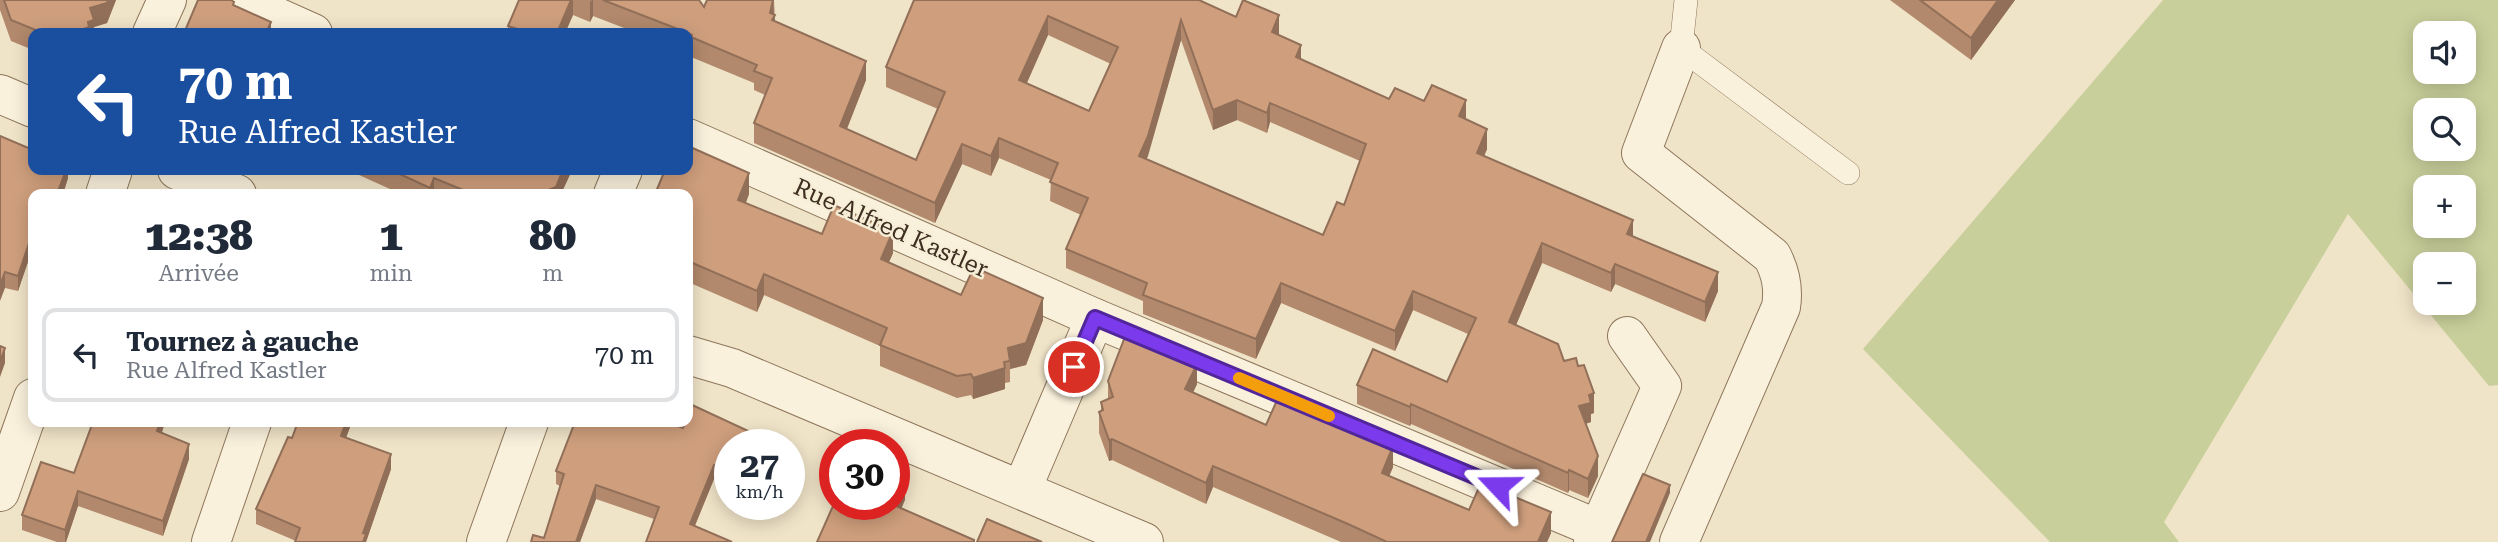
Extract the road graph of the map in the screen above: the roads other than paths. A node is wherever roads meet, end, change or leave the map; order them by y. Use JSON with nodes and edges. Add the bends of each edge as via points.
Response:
{"nodes":[{"id":1,"x":167,"y":0,"type":"edge"},
{"id":2,"x":239,"y":0,"type":"edge"},
{"id":3,"x":1686,"y":0,"type":"edge"},
{"id":4,"x":154,"y":28,"type":"edge"},
{"id":5,"x":302,"y":28,"type":"edge"},
{"id":6,"x":1681,"y":48,"type":"junction"},
{"id":7,"x":0,"y":94,"type":"edge"},
{"id":8,"x":28,"y":106,"type":"edge"},
{"id":9,"x":693,"y":140,"type":"edge"},
{"id":10,"x":1848,"y":173,"type":"dead end"},
{"id":11,"x":190,"y":175,"type":"edge"},
{"id":12,"x":224,"y":189,"type":"edge"},
{"id":13,"x":1095,"y":318,"type":"junction"},
{"id":14,"x":1627,"y":336,"type":"dead end"},
{"id":15,"x":693,"y":356,"type":"edge"},
{"id":16,"x":28,"y":412,"type":"edge"},
{"id":17,"x":250,"y":427,"type":"edge"},
{"id":18,"x":527,"y":427,"type":"edge"},
{"id":19,"x":1022,"y":489,"type":"junction"},
{"id":20,"x":0,"y":492,"type":"edge"},
{"id":21,"x":1595,"y":535,"type":"edge"},
{"id":22,"x":211,"y":542,"type":"edge"},
{"id":23,"x":486,"y":542,"type":"edge"},
{"id":24,"x":1144,"y":542,"type":"edge"},
{"id":25,"x":1679,"y":542,"type":"edge"}],
"edges":[{"from":1,"to":4,"type":"street"},
{"from":2,"to":5,"type":"street"},
{"from":3,"to":6,"type":"lane"},
{"from":6,"to":10,"type":"lane"},
{"from":6,"to":25,"type":"street","via":[[1641,153],[1772,256],[1784,289],[1781,307]]},
{"from":7,"to":8,"type":"street"},
{"from":9,"to":13,"type":"street","name":"Rue Alfred Kastler"},
{"from":11,"to":12,"type":"street"},
{"from":13,"to":19,"type":"street"},
{"from":13,"to":21,"type":"street","name":"Rue Alfred Kastler"},
{"from":14,"to":21,"type":"street","via":[[1662,386]]},
{"from":15,"to":19,"type":"street","via":[[732,368]]},
{"from":16,"to":20,"type":"street"},
{"from":17,"to":22,"type":"street"},
{"from":18,"to":23,"type":"street"},
{"from":19,"to":24,"type":"street"}]}
